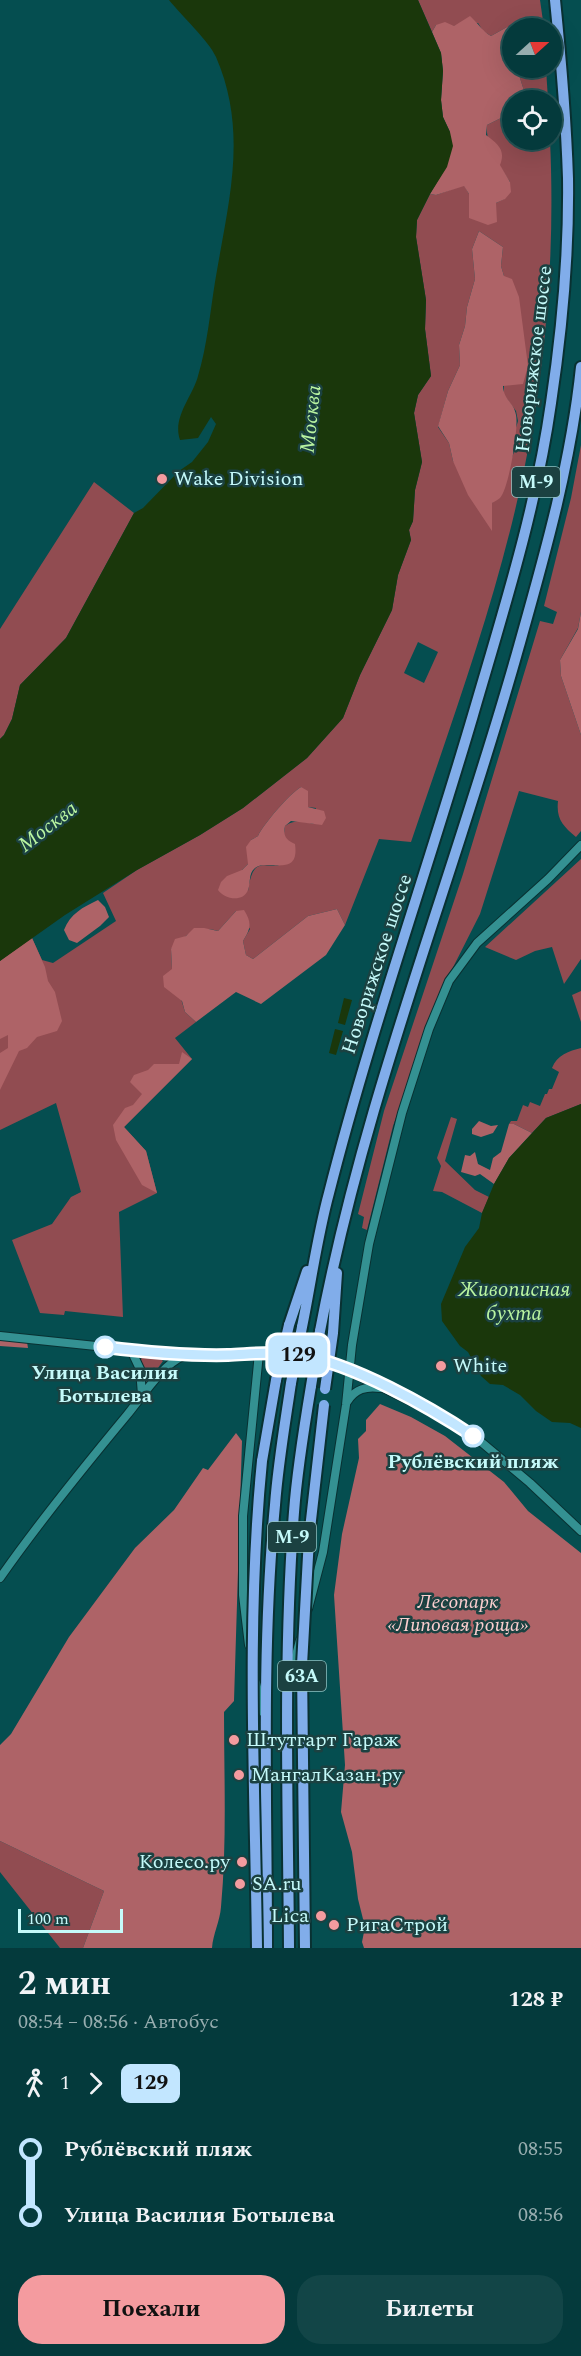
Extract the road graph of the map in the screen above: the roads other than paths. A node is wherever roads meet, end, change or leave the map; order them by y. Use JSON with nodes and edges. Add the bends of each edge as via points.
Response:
{"nodes":[{"id":1,"x":555,"y":0,"type":"edge"},
{"id":2,"x":581,"y":367,"type":"edge"},
{"id":3,"x":581,"y":845,"type":"edge"},
{"id":4,"x":319,"y":1237,"type":"junction"},
{"id":5,"x":339,"y":1240,"type":"junction"},
{"id":6,"x":0,"y":1336,"type":"edge"},
{"id":7,"x":131,"y":1350,"type":"junction"},
{"id":8,"x":163,"y":1353,"type":"junction"},
{"id":9,"x":259,"y":1353,"type":"junction"},
{"id":10,"x":188,"y":1355,"type":"junction"},
{"id":11,"x":165,"y":1370,"type":"junction"},
{"id":12,"x":348,"y":1370,"type":"junction"},
{"id":13,"x":388,"y":1389,"type":"junction"},
{"id":14,"x":142,"y":1396,"type":"junction"},
{"id":15,"x":346,"y":1405,"type":"junction"},
{"id":16,"x":581,"y":1531,"type":"edge"},
{"id":17,"x":0,"y":1578,"type":"edge"},
{"id":18,"x":288,"y":1688,"type":"junction"},
{"id":19,"x":267,"y":1729,"type":"junction"},
{"id":20,"x":257,"y":1948,"type":"edge"},
{"id":21,"x":267,"y":1948,"type":"edge"},
{"id":22,"x":289,"y":1948,"type":"edge"},
{"id":23,"x":304,"y":1948,"type":"edge"}],
"edges":[{"from":1,"to":4,"type":"highway","name":"Новорижское шоссе","number":"М-9","via":[[567,157],[567,230],[557,358],[543,449],[484,678],[359,1079]]},
{"from":2,"to":5,"type":"highway","name":"Новорижское шоссе","number":"М-9","via":[[569,454],[544,558],[472,808],[376,1101]]},
{"from":3,"to":12,"type":"street","via":[[477,942],[449,981],[438,1005],[386,1172],[369,1244]]},
{"from":4,"to":19,"type":"highway","name":"Новорижское шоссе","number":"М-9","bridge":true,"via":[[281,1446],[269,1600]]},
{"from":4,"to":20,"type":"highway","bridge":true,"via":[[289,1325],[276,1380],[256,1521],[252,1620]]},
{"from":5,"to":18,"type":"highway","name":"Новорижское шоссе","number":"М-9","bridge":true,"via":[[320,1331],[294,1511]]},
{"from":5,"to":23,"type":"highway","number":"63A","bridge":true,"via":[[333,1333],[309,1538],[303,1643]]},
{"from":6,"to":7,"type":"street"},
{"from":7,"to":8,"type":"street"},
{"from":7,"to":14,"type":"street","via":[[140,1369]]},
{"from":8,"to":10,"type":"street"},
{"from":8,"to":11,"type":"street"},
{"from":9,"to":10,"type":"street"},
{"from":9,"to":12,"type":"street","via":[[300,1355]]},
{"from":9,"to":19,"type":"street","via":[[243,1516],[243,1595],[253,1670]]},
{"from":10,"to":11,"type":"street"},
{"from":11,"to":14,"type":"street"},
{"from":12,"to":13,"type":"street"},
{"from":12,"to":15,"type":"street"},
{"from":13,"to":15,"type":"street","via":[[358,1390]]},
{"from":13,"to":16,"type":"street","via":[[474,1436]]},
{"from":14,"to":17,"type":"street"},
{"from":15,"to":18,"type":"street","via":[[323,1552]]},
{"from":18,"to":22,"type":"highway","name":"Новорижское шоссе","number":"М-9"},
{"from":19,"to":21,"type":"highway","name":"Новорижское шоссе","number":"М-9"}]}
